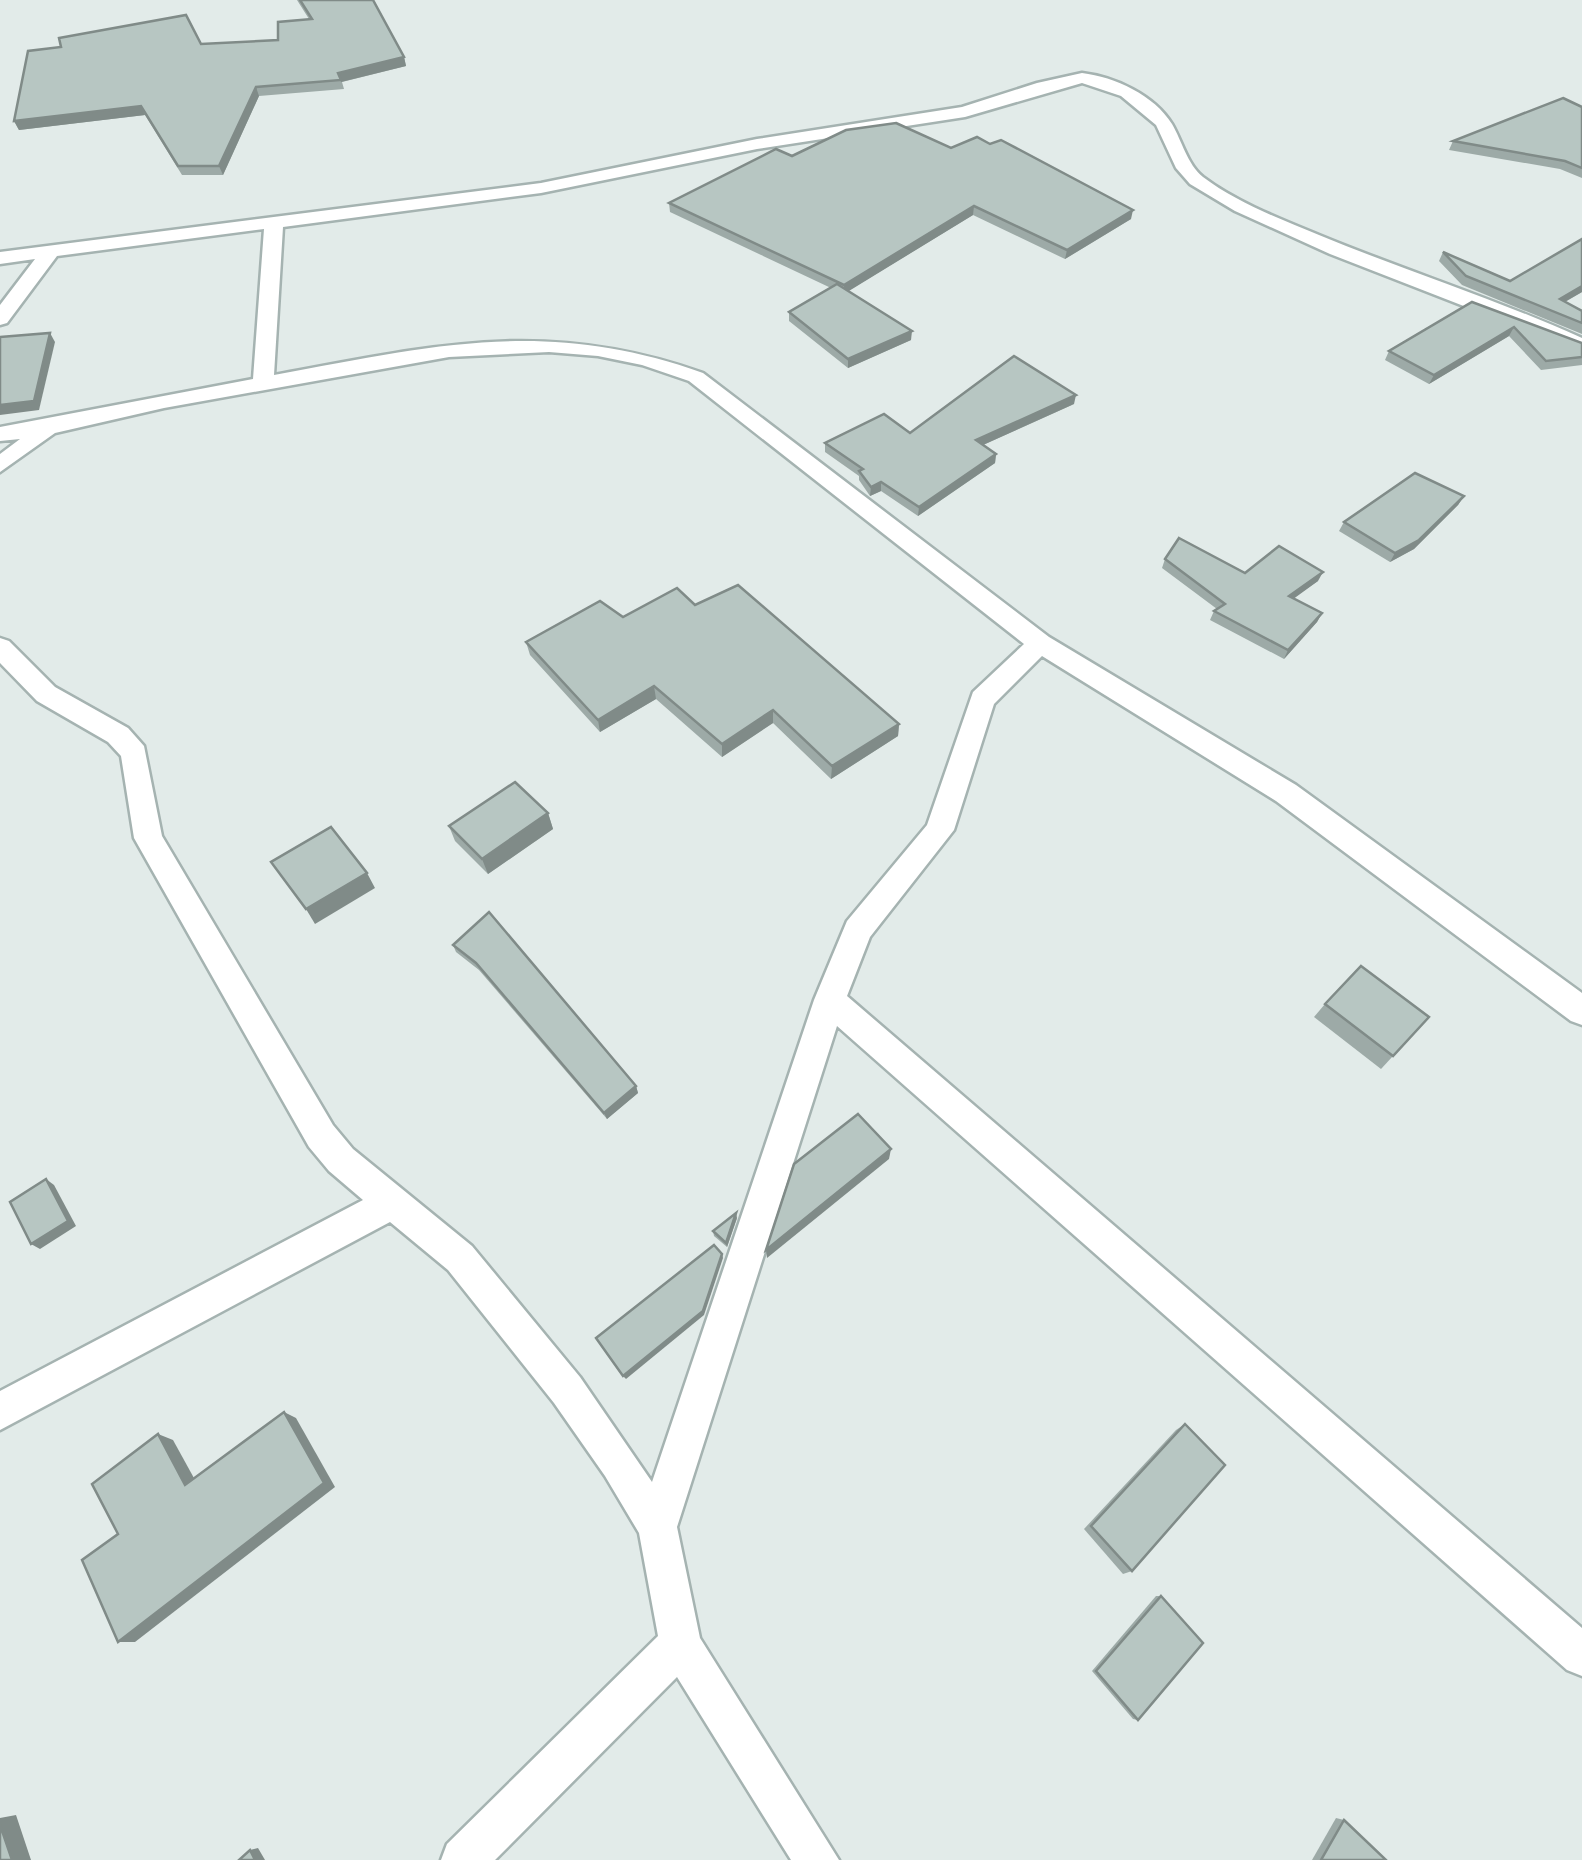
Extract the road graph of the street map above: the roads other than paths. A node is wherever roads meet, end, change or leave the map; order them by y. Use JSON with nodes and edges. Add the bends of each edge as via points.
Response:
{"nodes":[{"id":1,"x":274,"y":222,"type":"junction"},
{"id":2,"x":51,"y":252,"type":"junction"},
{"id":3,"x":0,"y":258,"type":"edge"},
{"id":4,"x":0,"y":318,"type":"edge"},
{"id":5,"x":1582,"y":346,"type":"edge"},
{"id":6,"x":263,"y":384,"type":"junction"},
{"id":7,"x":46,"y":431,"type":"junction"},
{"id":8,"x":0,"y":434,"type":"edge"},
{"id":9,"x":0,"y":465,"type":"edge"},
{"id":10,"x":1040,"y":643,"type":"junction"},
{"id":11,"x":0,"y":648,"type":"edge"},
{"id":12,"x":830,"y":1000,"type":"junction"},
{"id":13,"x":1582,"y":1011,"type":"edge"},
{"id":14,"x":391,"y":1203,"type":"junction"},
{"id":15,"x":0,"y":1411,"type":"edge"},
{"id":16,"x":657,"y":1528,"type":"junction"},
{"id":17,"x":680,"y":1644,"type":"junction"},
{"id":18,"x":1582,"y":1655,"type":"edge"},
{"id":19,"x":463,"y":1860,"type":"edge"},
{"id":20,"x":817,"y":1860,"type":"edge"}],
"edges":[{"from":1,"to":2,"type":"street"},
{"from":1,"to":5,"type":"street","via":[[540,188],[757,144],[965,112],[1091,78],[1126,92],[1163,123],[1196,180],[1283,230],[1484,301]]},
{"from":1,"to":6,"type":"street"},
{"from":2,"to":3,"type":"street"},
{"from":2,"to":4,"type":"street"},
{"from":6,"to":7,"type":"street"},
{"from":6,"to":10,"type":"street","via":[[539,343],[665,364],[696,378]]},
{"from":7,"to":8,"type":"street"},
{"from":7,"to":9,"type":"street"},
{"from":10,"to":12,"type":"street","via":[[982,699],[940,830],[858,930]]},
{"from":10,"to":13,"type":"street","via":[[1286,794]]},
{"from":11,"to":14,"type":"street","via":[[46,694],[118,735],[134,753],[148,838],[157,855],[321,1136]]},
{"from":12,"to":16,"type":"street"},
{"from":12,"to":18,"type":"street"},
{"from":14,"to":15,"type":"street"},
{"from":14,"to":16,"type":"street","via":[[460,1258],[567,1390]]},
{"from":16,"to":17,"type":"street"},
{"from":17,"to":19,"type":"street"},
{"from":17,"to":20,"type":"street"}]}
